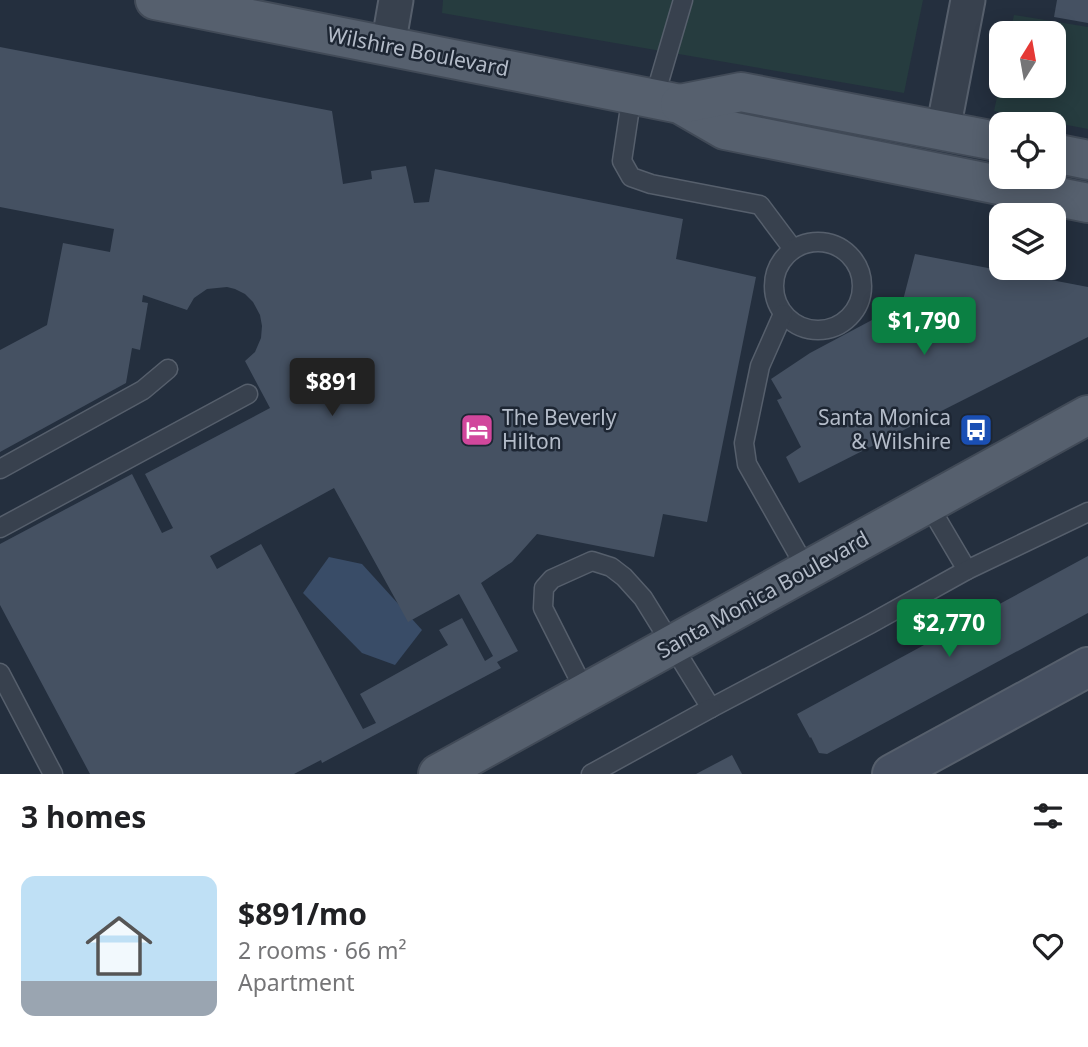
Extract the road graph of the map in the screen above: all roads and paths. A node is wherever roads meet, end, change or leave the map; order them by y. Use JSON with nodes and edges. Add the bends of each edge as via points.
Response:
{"nodes":[{"id":1,"x":155,"y":0,"type":"edge"},
{"id":2,"x":396,"y":0,"type":"edge"},
{"id":3,"x":683,"y":0,"type":"edge"},
{"id":4,"x":968,"y":0,"type":"edge"},
{"id":5,"x":388,"y":46,"type":"junction"},
{"id":6,"x":655,"y":99,"type":"junction"},
{"id":7,"x":943,"y":130,"type":"junction"},
{"id":8,"x":989,"y":140,"type":"edge"},
{"id":9,"x":1066,"y":155,"type":"edge"},
{"id":10,"x":1088,"y":160,"type":"edge"},
{"id":11,"x":1088,"y":203,"type":"edge"},
{"id":12,"x":793,"y":249,"type":"junction"},
{"id":13,"x":783,"y":314,"type":"junction"},
{"id":14,"x":168,"y":369,"type":"dead end"},
{"id":15,"x":248,"y":394,"type":"dead end"},
{"id":16,"x":1088,"y":415,"type":"edge"},
{"id":17,"x":0,"y":469,"type":"edge"},
{"id":18,"x":928,"y":504,"type":"junction"},
{"id":19,"x":1088,"y":512,"type":"edge"},
{"id":20,"x":0,"y":528,"type":"edge"},
{"id":21,"x":807,"y":570,"type":"junction"},
{"id":22,"x":967,"y":570,"type":"junction"},
{"id":23,"x":672,"y":644,"type":"junction"},
{"id":24,"x":1088,"y":667,"type":"edge"},
{"id":25,"x":0,"y":673,"type":"edge"},
{"id":26,"x":586,"y":694,"type":"junction"},
{"id":27,"x":711,"y":708,"type":"junction"},
{"id":28,"x":54,"y":774,"type":"edge"},
{"id":29,"x":438,"y":774,"type":"edge"},
{"id":30,"x":591,"y":774,"type":"edge"},
{"id":31,"x":892,"y":774,"type":"edge"}],
"edges":[{"from":1,"to":5,"type":"main road","name":"Wilshire Boulevard"},
{"from":2,"to":5,"type":"street"},
{"from":3,"to":6,"type":"lane"},
{"from":4,"to":7,"type":"street"},
{"from":5,"to":6,"type":"main road","name":"Wilshire Boulevard"},
{"from":6,"to":7,"type":"main road","name":"Wilshire Boulevard","via":[[741,92]]},
{"from":6,"to":11,"type":"main road","name":"Wilshire Boulevard","via":[[725,130]]},
{"from":6,"to":12,"type":"lane","via":[[622,161],[631,177],[760,205]]},
{"from":7,"to":8,"type":"main road","name":"Wilshire Boulevard"},
{"from":9,"to":10,"type":"main road"},
{"from":12,"to":13,"type":"lane","via":[[782,259],[773,286]]},
{"from":12,"to":13,"type":"lane","via":[[821,241],[835,244],[857,264],[862,292],[849,318],[823,330],[794,324]]},
{"from":13,"to":21,"type":"lane","via":[[760,366],[744,443],[747,464]]},
{"from":14,"to":17,"type":"lane","via":[[143,390]]},
{"from":15,"to":20,"type":"lane"},
{"from":16,"to":18,"type":"main road","name":"Santa Monica Boulevard"},
{"from":18,"to":21,"type":"main road","name":"Santa Monica Boulevard"},
{"from":18,"to":22,"type":"lane"},
{"from":19,"to":22,"type":"lane"},
{"from":21,"to":23,"type":"main road","name":"Santa Monica Boulevard"},
{"from":22,"to":27,"type":"lane"},
{"from":23,"to":26,"type":"main road","name":"Santa Monica Boulevard"},
{"from":23,"to":26,"type":"lane","via":[[643,598],[611,567],[592,561],[552,579],[544,588],[543,608]]},
{"from":23,"to":27,"type":"lane"},
{"from":24,"to":31,"type":"main road"},
{"from":25,"to":28,"type":"lane"},
{"from":26,"to":29,"type":"main road","name":"Santa Monica Boulevard"},
{"from":27,"to":30,"type":"lane"}]}
